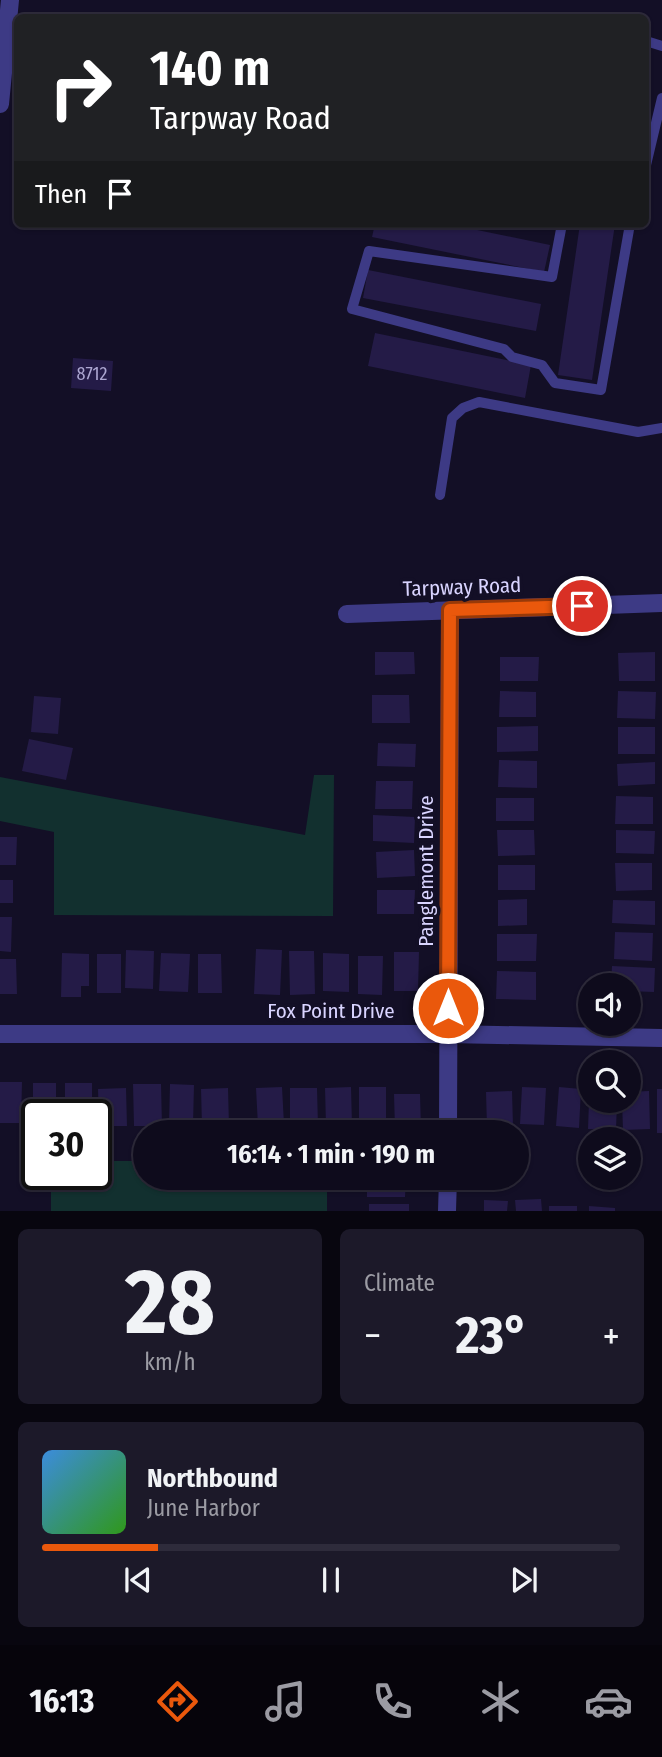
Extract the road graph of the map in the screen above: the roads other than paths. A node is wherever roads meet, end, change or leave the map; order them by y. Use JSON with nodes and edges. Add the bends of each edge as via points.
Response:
{"nodes":[{"id":1,"x":10,"y":0,"type":"edge"},
{"id":2,"x":662,"y":99,"type":"edge"},
{"id":3,"x":0,"y":104,"type":"edge"},
{"id":4,"x":649,"y":153,"type":"edge"},
{"id":5,"x":561,"y":228,"type":"edge"},
{"id":6,"x":629,"y":228,"type":"edge"},
{"id":7,"x":662,"y":428,"type":"edge"},
{"id":8,"x":440,"y":495,"type":"dead end"},
{"id":9,"x":662,"y":603,"type":"edge"},
{"id":10,"x":450,"y":610,"type":"junction"},
{"id":11,"x":347,"y":614,"type":"dead end"},
{"id":12,"x":0,"y":1034,"type":"edge"},
{"id":13,"x":448,"y":1034,"type":"junction"},
{"id":14,"x":662,"y":1038,"type":"edge"},
{"id":15,"x":448,"y":1120,"type":"edge"},
{"id":16,"x":447,"y":1190,"type":"edge"},
{"id":17,"x":447,"y":1211,"type":"edge"}],
"edges":[{"from":1,"to":3,"type":"street"},
{"from":2,"to":4,"type":"lane"},
{"from":5,"to":6,"type":"lane","via":[[552,277],[369,251],[352,309],[504,349],[512,357],[542,365],[555,383],[601,390]]},
{"from":7,"to":8,"type":"lane","via":[[638,432],[479,402],[452,418]]},
{"from":9,"to":10,"type":"street","name":"Tarpway Road"},
{"from":10,"to":11,"type":"street","name":"Tarpway Road"},
{"from":10,"to":13,"type":"street","name":"Panglemont Drive"},
{"from":12,"to":13,"type":"street","name":"Fox Point Drive"},
{"from":13,"to":14,"type":"street","name":"Fox Point Drive"},
{"from":13,"to":15,"type":"street","name":"Panglemont Drive"},
{"from":16,"to":17,"type":"street"}]}
